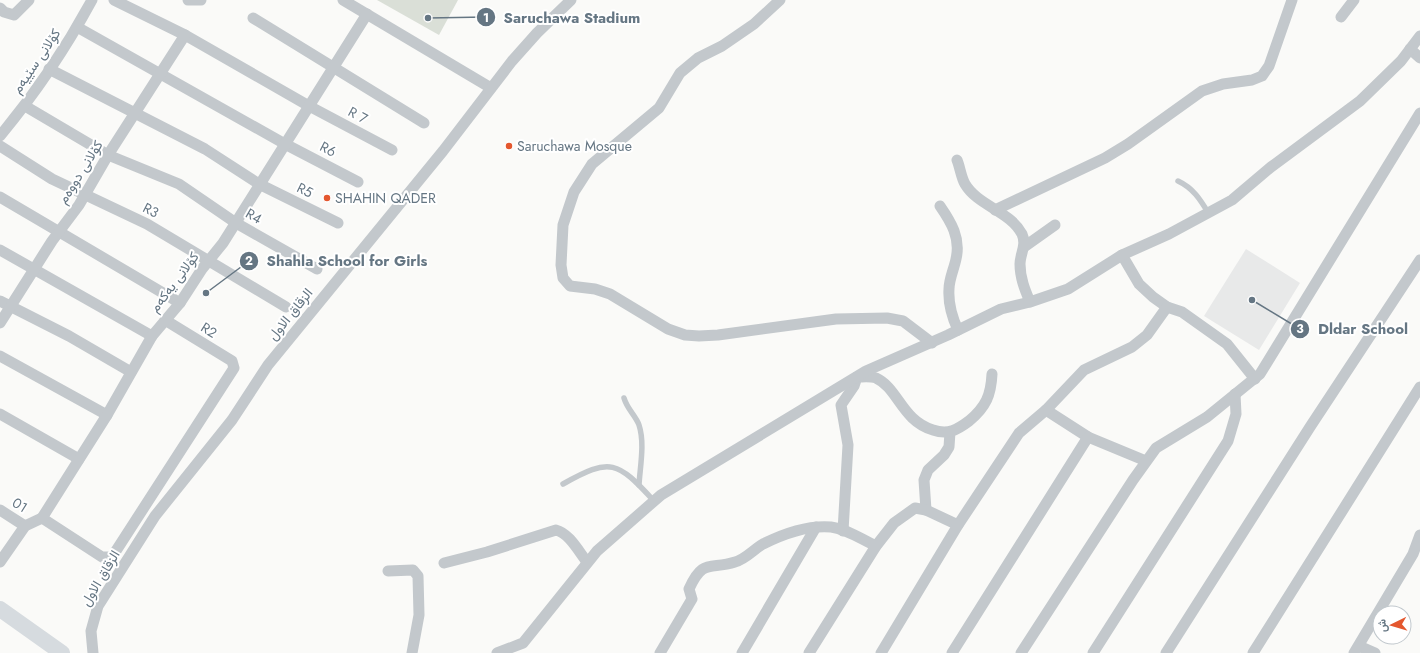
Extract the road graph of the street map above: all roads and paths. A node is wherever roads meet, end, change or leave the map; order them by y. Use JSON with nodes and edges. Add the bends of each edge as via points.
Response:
{"nodes":[{"id":1,"x":29,"y":0,"type":"edge"},
{"id":2,"x":92,"y":0,"type":"edge"},
{"id":3,"x":114,"y":0,"type":"edge"},
{"id":4,"x":188,"y":0,"type":"edge"},
{"id":5,"x":201,"y":0,"type":"edge"},
{"id":6,"x":343,"y":0,"type":"edge"},
{"id":7,"x":571,"y":0,"type":"edge"},
{"id":8,"x":780,"y":0,"type":"edge"},
{"id":9,"x":1292,"y":0,"type":"edge"},
{"id":10,"x":1354,"y":0,"type":"edge"},
{"id":11,"x":0,"y":8,"type":"edge"},
{"id":12,"x":367,"y":14,"type":"junction"},
{"id":13,"x":1341,"y":17,"type":"dead end"},
{"id":14,"x":253,"y":18,"type":"dead end"},
{"id":15,"x":77,"y":27,"type":"junction"},
{"id":16,"x":186,"y":35,"type":"junction"},
{"id":17,"x":1420,"y":36,"type":"edge"},
{"id":18,"x":1410,"y":49,"type":"junction"},
{"id":19,"x":1420,"y":58,"type":"edge"},
{"id":20,"x":334,"y":68,"type":"junction"},
{"id":21,"x":50,"y":69,"type":"junction"},
{"id":22,"x":160,"y":75,"type":"junction"},
{"id":23,"x":491,"y":88,"type":"junction"},
{"id":24,"x":25,"y":106,"type":"junction"},
{"id":25,"x":309,"y":106,"type":"junction"},
{"id":26,"x":135,"y":113,"type":"junction"},
{"id":27,"x":1419,"y":116,"type":"edge"},
{"id":28,"x":424,"y":123,"type":"dead end"},
{"id":29,"x":0,"y":136,"type":"edge"},
{"id":30,"x":285,"y":144,"type":"junction"},
{"id":31,"x":0,"y":146,"type":"edge"},
{"id":32,"x":392,"y":150,"type":"dead end"},
{"id":33,"x":108,"y":155,"type":"junction"},
{"id":34,"x":958,"y":160,"type":"dead end"},
{"id":35,"x":1178,"y":180,"type":"dead end"},
{"id":36,"x":358,"y":182,"type":"dead end"},
{"id":37,"x":258,"y":184,"type":"junction"},
{"id":38,"x":85,"y":196,"type":"junction"},
{"id":39,"x":0,"y":197,"type":"edge"},
{"id":40,"x":940,"y":206,"type":"dead end"},
{"id":41,"x":995,"y":210,"type":"junction"},
{"id":42,"x":1209,"y":214,"type":"junction"},
{"id":43,"x":236,"y":223,"type":"junction"},
{"id":44,"x":338,"y":223,"type":"dead end"},
{"id":45,"x":1054,"y":225,"type":"dead end"},
{"id":46,"x":58,"y":232,"type":"junction"},
{"id":47,"x":1024,"y":247,"type":"junction"},
{"id":48,"x":0,"y":250,"type":"edge"},
{"id":49,"x":1122,"y":256,"type":"junction"},
{"id":50,"x":1420,"y":260,"type":"edge"},
{"id":51,"x":209,"y":261,"type":"junction"},
{"id":52,"x":34,"y":269,"type":"junction"},
{"id":53,"x":317,"y":269,"type":"dead end"},
{"id":54,"x":1030,"y":302,"type":"junction"},
{"id":55,"x":180,"y":303,"type":"junction"},
{"id":56,"x":5,"y":304,"type":"edge"},
{"id":57,"x":286,"y":307,"type":"dead end"},
{"id":58,"x":1167,"y":307,"type":"junction"},
{"id":59,"x":165,"y":320,"type":"junction"},
{"id":60,"x":0,"y":323,"type":"edge"},
{"id":61,"x":958,"y":330,"type":"junction"},
{"id":62,"x":152,"y":336,"type":"junction"},
{"id":63,"x":932,"y":342,"type":"junction"},
{"id":64,"x":0,"y":356,"type":"edge"},
{"id":65,"x":131,"y":372,"type":"junction"},
{"id":66,"x":992,"y":374,"type":"dead end"},
{"id":67,"x":858,"y":376,"type":"junction"},
{"id":68,"x":1255,"y":379,"type":"junction"},
{"id":69,"x":1420,"y":387,"type":"edge"},
{"id":70,"x":1235,"y":394,"type":"junction"},
{"id":71,"x":624,"y":398,"type":"dead end"},
{"id":72,"x":1046,"y":410,"type":"junction"},
{"id":73,"x":0,"y":414,"type":"edge"},
{"id":74,"x":107,"y":415,"type":"junction"},
{"id":75,"x":950,"y":432,"type":"junction"},
{"id":76,"x":1088,"y":437,"type":"junction"},
{"id":77,"x":79,"y":459,"type":"junction"},
{"id":78,"x":1146,"y":461,"type":"junction"},
{"id":79,"x":563,"y":484,"type":"dead end"},
{"id":80,"x":639,"y":485,"type":"junction"},
{"id":81,"x":654,"y":501,"type":"junction"},
{"id":82,"x":0,"y":510,"type":"edge"},
{"id":83,"x":926,"y":510,"type":"junction"},
{"id":84,"x":42,"y":518,"type":"junction"},
{"id":85,"x":958,"y":525,"type":"junction"},
{"id":86,"x":25,"y":526,"type":"junction"},
{"id":87,"x":816,"y":527,"type":"junction"},
{"id":88,"x":843,"y":531,"type":"junction"},
{"id":89,"x":1420,"y":535,"type":"edge"},
{"id":90,"x":876,"y":546,"type":"junction"},
{"id":91,"x":1416,"y":555,"type":"edge"},
{"id":92,"x":0,"y":562,"type":"edge"},
{"id":93,"x":587,"y":562,"type":"junction"},
{"id":94,"x":444,"y":563,"type":"dead end"},
{"id":95,"x":388,"y":571,"type":"dead end"},
{"id":96,"x":0,"y":609,"type":"edge"},
{"id":97,"x":1356,"y":650,"type":"edge"},
{"id":98,"x":62,"y":653,"type":"edge"},
{"id":99,"x":93,"y":653,"type":"edge"},
{"id":100,"x":412,"y":653,"type":"edge"},
{"id":101,"x":497,"y":653,"type":"edge"},
{"id":102,"x":660,"y":653,"type":"edge"},
{"id":103,"x":742,"y":653,"type":"edge"},
{"id":104,"x":809,"y":653,"type":"edge"},
{"id":105,"x":881,"y":653,"type":"edge"},
{"id":106,"x":952,"y":653,"type":"edge"},
{"id":107,"x":1021,"y":653,"type":"edge"},
{"id":108,"x":1093,"y":653,"type":"edge"},
{"id":109,"x":1166,"y":653,"type":"edge"},
{"id":110,"x":1253,"y":653,"type":"edge"},
{"id":111,"x":1375,"y":653,"type":"edge"}],
"edges":[{"from":1,"to":11,"type":"street","via":[[14,15]]},
{"from":2,"to":15,"type":"street","name":"کۆلانی سێیەم"},
{"from":3,"to":16,"type":"street","name":"R 7"},
{"from":4,"to":5,"type":"street"},
{"from":6,"to":12,"type":"street"},
{"from":7,"to":23,"type":"street","name":"الزقاق الاول","via":[[528,42]]},
{"from":8,"to":63,"type":"street","via":[[754,24],[722,46],[698,58],[680,73],[659,108],[592,164],[574,192],[563,225],[563,278],[570,286],[610,294],[668,329],[685,335],[718,335],[836,319],[887,318],[903,321]]},
{"from":9,"to":41,"type":"street","via":[[1269,66],[1262,76],[1202,91],[1105,158]]},
{"from":10,"to":13,"type":"street"},
{"from":12,"to":20,"type":"street","name":"کۆلانی یەکەم"},
{"from":12,"to":23,"type":"street"},
{"from":14,"to":20,"type":"street"},
{"from":15,"to":21,"type":"street","name":"کۆلانی سێیەم"},
{"from":15,"to":22,"type":"street","name":"R6"},
{"from":16,"to":22,"type":"street","name":"کۆلانی دووەم"},
{"from":16,"to":25,"type":"street","name":"R 7"},
{"from":17,"to":18,"type":"street"},
{"from":18,"to":19,"type":"street"},
{"from":18,"to":42,"type":"street","via":[[1360,101],[1271,167],[1232,200]]},
{"from":20,"to":25,"type":"street","name":"کۆلانی یەکەم"},
{"from":20,"to":28,"type":"street"},
{"from":21,"to":24,"type":"street","name":"کۆلانی سێیەم"},
{"from":21,"to":26,"type":"street","name":"R5"},
{"from":22,"to":26,"type":"street","name":"کۆلانی دووەم"},
{"from":22,"to":30,"type":"street","name":"R6"},
{"from":23,"to":99,"type":"street","name":"الزقاق الاول","via":[[443,151],[268,365],[232,420],[155,516],[98,606],[91,631]]},
{"from":24,"to":29,"type":"street","name":"کۆلانی سێیەم"},
{"from":24,"to":33,"type":"street","name":"R4"},
{"from":25,"to":30,"type":"street","name":"کۆلانی یەکەم"},
{"from":25,"to":32,"type":"street","name":"R 7"},
{"from":26,"to":33,"type":"street","name":"کۆلانی دووەم"},
{"from":26,"to":37,"type":"street","name":"R5","via":[[205,149]]},
{"from":27,"to":68,"type":"street","via":[[1265,367]]},
{"from":30,"to":36,"type":"street","name":"R6"},
{"from":30,"to":37,"type":"street","name":"کۆلانی یەکەم"},
{"from":31,"to":38,"type":"street","name":"R3","via":[[52,179]]},
{"from":33,"to":38,"type":"street","name":"کۆلانی دووەم"},
{"from":33,"to":43,"type":"street","name":"R4","via":[[179,184]]},
{"from":34,"to":41,"type":"street","via":[[964,183],[980,200]]},
{"from":35,"to":42,"type":"lane","via":[[1189,186]]},
{"from":37,"to":43,"type":"street","name":"کۆلانی یەکەم"},
{"from":37,"to":44,"type":"street","name":"R5"},
{"from":38,"to":46,"type":"street","name":"کۆلانی دووەم"},
{"from":38,"to":51,"type":"street","name":"R3","via":[[147,224]]},
{"from":39,"to":46,"type":"street"},
{"from":40,"to":61,"type":"street","via":[[952,223],[958,243],[957,258],[949,287],[949,303]]},
{"from":41,"to":47,"type":"street","via":[[1012,221],[1022,235]]},
{"from":42,"to":49,"type":"street"},
{"from":43,"to":51,"type":"street","name":"کۆلانی یەکەم"},
{"from":43,"to":53,"type":"street","name":"R4"},
{"from":45,"to":47,"type":"street"},
{"from":46,"to":52,"type":"street","name":"کۆلانی دووەم"},
{"from":46,"to":55,"type":"street"},
{"from":47,"to":54,"type":"street","via":[[1020,263],[1021,279]]},
{"from":48,"to":52,"type":"street"},
{"from":49,"to":54,"type":"street","via":[[1068,289]]},
{"from":49,"to":58,"type":"street","via":[[1139,284]]},
{"from":50,"to":109,"type":"street"},
{"from":51,"to":55,"type":"street","name":"کۆلانی یەکەم"},
{"from":51,"to":57,"type":"street","name":"R3"},
{"from":52,"to":56,"type":"street","name":"کۆلانی دووەم"},
{"from":52,"to":62,"type":"street"},
{"from":54,"to":61,"type":"street","via":[[1001,309]]},
{"from":55,"to":59,"type":"street","name":"کۆلانی یەکەم"},
{"from":56,"to":60,"type":"street","name":"کۆلانی دووەم"},
{"from":56,"to":65,"type":"street","via":[[69,336]]},
{"from":58,"to":68,"type":"street","via":[[1182,312],[1227,344]]},
{"from":58,"to":72,"type":"street","via":[[1147,335],[1132,347],[1084,370]]},
{"from":59,"to":62,"type":"street","name":"کۆلانی یەکەم"},
{"from":59,"to":84,"type":"street","name":"R2","via":[[232,361],[234,368],[112,557],[102,557]]},
{"from":61,"to":63,"type":"street"},
{"from":62,"to":65,"type":"street","name":"کۆلانی یەکەم"},
{"from":63,"to":67,"type":"street"},
{"from":64,"to":74,"type":"street"},
{"from":65,"to":74,"type":"street","name":"کۆلانی یەکەم"},
{"from":66,"to":75,"type":"street","via":[[991,390],[986,402],[963,426]]},
{"from":67,"to":75,"type":"street","via":[[875,378],[890,390],[912,418],[926,428],[943,433]]},
{"from":67,"to":81,"type":"street"},
{"from":67,"to":88,"type":"street","via":[[841,405],[848,445]]},
{"from":68,"to":70,"type":"street"},
{"from":69,"to":110,"type":"street"},
{"from":70,"to":78,"type":"street","via":[[1207,417],[1156,448]]},
{"from":70,"to":108,"type":"street","via":[[1236,414],[1228,441]]},
{"from":71,"to":80,"type":"lane","via":[[641,435]]},
{"from":72,"to":76,"type":"street"},
{"from":72,"to":85,"type":"street","via":[[1019,433]]},
{"from":73,"to":77,"type":"street"},
{"from":74,"to":77,"type":"street","name":"کۆلانی یەکەم"},
{"from":75,"to":83,"type":"street","via":[[949,447],[944,456],[928,470],[924,480]]},
{"from":76,"to":78,"type":"street"},
{"from":76,"to":106,"type":"street"},
{"from":77,"to":84,"type":"street","name":"کۆلانی یەکەم"},
{"from":78,"to":107,"type":"street"},
{"from":79,"to":80,"type":"lane","via":[[587,470],[611,466],[618,468]]},
{"from":80,"to":81,"type":"lane"},
{"from":81,"to":93,"type":"street"},
{"from":82,"to":86,"type":"street","name":"01"},
{"from":83,"to":85,"type":"street"},
{"from":83,"to":90,"type":"street","via":[[915,508],[907,512],[894,523]]},
{"from":84,"to":86,"type":"street"},
{"from":85,"to":105,"type":"street"},
{"from":86,"to":92,"type":"street"},
{"from":87,"to":88,"type":"street"},
{"from":87,"to":102,"type":"street","via":[[779,536],[735,562],[708,565],[700,570],[689,589],[692,599],[686,612]]},
{"from":87,"to":103,"type":"street"},
{"from":88,"to":90,"type":"street"},
{"from":89,"to":91,"type":"street"},
{"from":90,"to":104,"type":"street"},
{"from":91,"to":97,"type":"street"},
{"from":93,"to":94,"type":"street","via":[[570,540],[561,531],[556,530]]},
{"from":93,"to":101,"type":"street","via":[[523,643]]},
{"from":95,"to":100,"type":"street","via":[[413,570],[418,576],[419,615]]},
{"from":96,"to":98,"type":"street"},
{"from":97,"to":111,"type":"street"}]}
